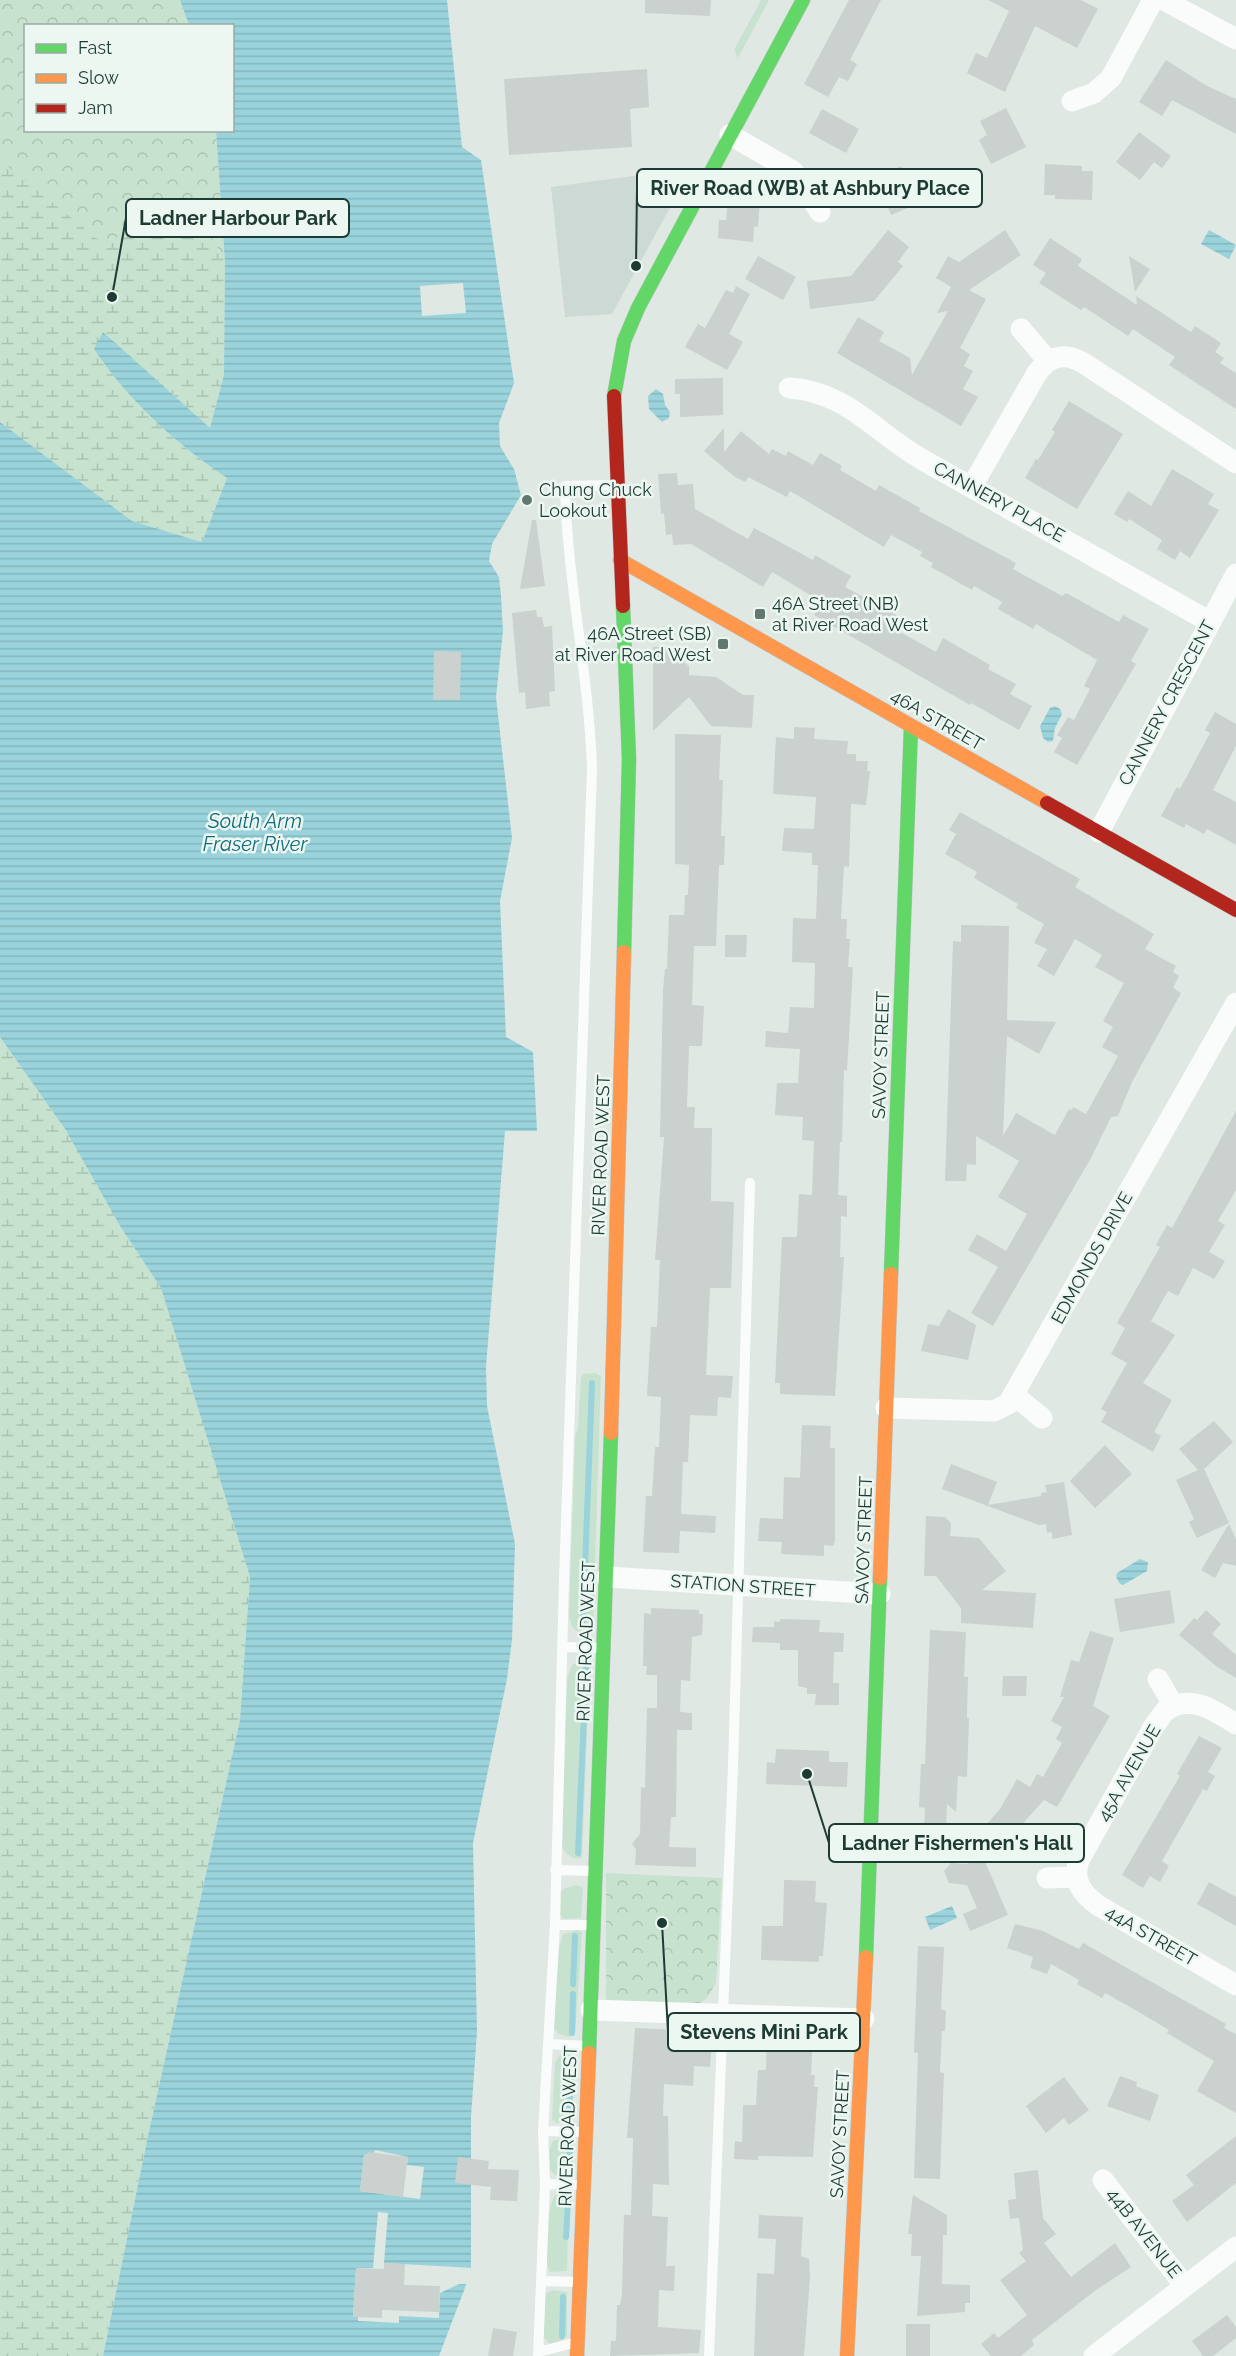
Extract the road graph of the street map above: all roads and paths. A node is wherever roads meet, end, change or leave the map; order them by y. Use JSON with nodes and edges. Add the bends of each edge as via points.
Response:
{"nodes":[{"id":1,"x":803,"y":0,"type":"edge"},
{"id":2,"x":1153,"y":0,"type":"edge"},
{"id":3,"x":1164,"y":0,"type":"edge"},
{"id":4,"x":1236,"y":39,"type":"edge"},
{"id":5,"x":1072,"y":101,"type":"dead end"},
{"id":6,"x":730,"y":135,"type":"junction"},
{"id":7,"x":820,"y":212,"type":"dead end"},
{"id":8,"x":1021,"y":330,"type":"dead end"},
{"id":9,"x":1048,"y":361,"type":"junction"},
{"id":10,"x":789,"y":388,"type":"dead end"},
{"id":11,"x":1236,"y":463,"type":"edge"},
{"id":12,"x":617,"y":485,"type":"junction"},
{"id":13,"x":972,"y":486,"type":"junction"},
{"id":14,"x":620,"y":560,"type":"junction"},
{"id":15,"x":1236,"y":574,"type":"edge"},
{"id":16,"x":1210,"y":622,"type":"junction"},
{"id":17,"x":911,"y":726,"type":"junction"},
{"id":18,"x":1099,"y":832,"type":"junction"},
{"id":19,"x":1236,"y":910,"type":"edge"},
{"id":20,"x":1236,"y":1004,"type":"edge"},
{"id":21,"x":750,"y":1183,"type":"dead end"},
{"id":22,"x":1015,"y":1396,"type":"junction"},
{"id":23,"x":886,"y":1408,"type":"junction"},
{"id":24,"x":1042,"y":1418,"type":"dead end"},
{"id":25,"x":607,"y":1577,"type":"junction"},
{"id":26,"x":737,"y":1586,"type":"junction"},
{"id":27,"x":880,"y":1594,"type":"junction"},
{"id":28,"x":562,"y":1647,"type":"junction"},
{"id":29,"x":603,"y":1648,"type":"junction"},
{"id":30,"x":1158,"y":1679,"type":"dead end"},
{"id":31,"x":1174,"y":1706,"type":"junction"},
{"id":32,"x":1236,"y":1724,"type":"edge"},
{"id":33,"x":555,"y":1870,"type":"junction"},
{"id":34,"x":596,"y":1871,"type":"junction"},
{"id":35,"x":1076,"y":1877,"type":"junction"},
{"id":36,"x":1047,"y":1878,"type":"dead end"},
{"id":37,"x":555,"y":1924,"type":"junction"},
{"id":38,"x":594,"y":1925,"type":"junction"},
{"id":39,"x":1236,"y":1984,"type":"edge"},
{"id":40,"x":591,"y":2010,"type":"junction"},
{"id":41,"x":721,"y":2014,"type":"junction"},
{"id":42,"x":864,"y":2019,"type":"junction"},
{"id":43,"x":548,"y":2044,"type":"junction"},
{"id":44,"x":590,"y":2046,"type":"junction"},
{"id":45,"x":543,"y":2131,"type":"junction"},
{"id":46,"x":586,"y":2132,"type":"junction"},
{"id":47,"x":1103,"y":2180,"type":"dead end"},
{"id":48,"x":545,"y":2184,"type":"junction"},
{"id":49,"x":584,"y":2185,"type":"junction"},
{"id":50,"x":1236,"y":2247,"type":"edge"},
{"id":51,"x":541,"y":2281,"type":"junction"},
{"id":52,"x":580,"y":2282,"type":"junction"},
{"id":53,"x":1185,"y":2286,"type":"junction"},
{"id":54,"x":577,"y":2349,"type":"edge"},
{"id":55,"x":538,"y":2354,"type":"edge"},
{"id":56,"x":709,"y":2356,"type":"edge"},
{"id":57,"x":847,"y":2356,"type":"edge"},
{"id":58,"x":1094,"y":2356,"type":"edge"}],
"edges":[{"from":1,"to":6,"type":"main road","name":"RIVER ROAD WEST"},
{"from":2,"to":5,"type":"street","via":[[1111,78],[1094,93]]},
{"from":3,"to":4,"type":"street"},
{"from":6,"to":7,"type":"street","via":[[793,171]]},
{"from":6,"to":12,"type":"main road","name":"RIVER ROAD WEST","via":[[655,273],[624,341],[615,394]]},
{"from":8,"to":9,"type":"street"},
{"from":9,"to":11,"type":"street","via":[[1063,356],[1078,360]]},
{"from":9,"to":13,"type":"street","via":[[1030,383]]},
{"from":10,"to":13,"type":"street","name":"CANNERY PLACE","via":[[816,390],[838,400],[898,444]]},
{"from":12,"to":14,"type":"main road","name":"RIVER ROAD WEST"},
{"from":12,"to":28,"type":"lane","via":[[565,486],[565,521],[590,722],[592,769]]},
{"from":13,"to":16,"type":"street","name":"CANNERY PLACE"},
{"from":14,"to":17,"type":"main road","name":"46A STREET"},
{"from":14,"to":25,"type":"main road","name":"RIVER ROAD WEST","via":[[629,759]]},
{"from":15,"to":16,"type":"street","name":"CANNERY CRESCENT"},
{"from":16,"to":18,"type":"street","name":"CANNERY CRESCENT"},
{"from":17,"to":18,"type":"main road","name":"46A STREET"},
{"from":17,"to":23,"type":"main road","name":"SAVOY STREET"},
{"from":18,"to":19,"type":"main road","name":"46A STREET"},
{"from":20,"to":22,"type":"street","name":"EDMONDS DRIVE"},
{"from":21,"to":26,"type":"lane"},
{"from":22,"to":23,"type":"street","name":"EDMONDS DRIVE","via":[[1001,1410],[993,1412]]},
{"from":22,"to":24,"type":"street"},
{"from":23,"to":27,"type":"main road","name":"SAVOY STREET"},
{"from":25,"to":26,"type":"street","name":"STATION STREET"},
{"from":25,"to":29,"type":"main road","name":"RIVER ROAD WEST"},
{"from":26,"to":27,"type":"street","name":"STATION STREET"},
{"from":26,"to":41,"type":"lane"},
{"from":27,"to":42,"type":"main road","name":"SAVOY STREET"},
{"from":28,"to":29,"type":"lane"},
{"from":28,"to":33,"type":"lane"},
{"from":29,"to":34,"type":"main road","name":"RIVER ROAD WEST"},
{"from":30,"to":31,"type":"street"},
{"from":31,"to":32,"type":"street","via":[[1200,1704]]},
{"from":31,"to":35,"type":"street","name":"45A AVENUE","via":[[1154,1726],[1079,1860]]},
{"from":33,"to":34,"type":"lane"},
{"from":33,"to":37,"type":"lane"},
{"from":34,"to":38,"type":"main road","name":"RIVER ROAD WEST"},
{"from":35,"to":36,"type":"street"},
{"from":35,"to":39,"type":"street","name":"44A STREET","via":[[1083,1893],[1099,1906]]},
{"from":37,"to":38,"type":"lane"},
{"from":37,"to":43,"type":"lane"},
{"from":38,"to":40,"type":"main road","name":"RIVER ROAD WEST"},
{"from":40,"to":41,"type":"street"},
{"from":40,"to":44,"type":"main road","name":"RIVER ROAD WEST"},
{"from":41,"to":42,"type":"street"},
{"from":41,"to":56,"type":"lane"},
{"from":42,"to":57,"type":"main road","name":"SAVOY STREET"},
{"from":43,"to":44,"type":"lane"},
{"from":43,"to":45,"type":"lane"},
{"from":44,"to":46,"type":"main road","name":"RIVER ROAD WEST"},
{"from":45,"to":46,"type":"lane"},
{"from":45,"to":48,"type":"lane"},
{"from":46,"to":49,"type":"main road","name":"RIVER ROAD WEST"},
{"from":47,"to":53,"type":"street","name":"44B AVENUE"},
{"from":48,"to":49,"type":"lane"},
{"from":48,"to":51,"type":"lane"},
{"from":49,"to":52,"type":"main road","name":"RIVER ROAD WEST"},
{"from":50,"to":53,"type":"street","name":"44B AVENUE"},
{"from":51,"to":52,"type":"lane"},
{"from":51,"to":55,"type":"lane"},
{"from":52,"to":54,"type":"main road","name":"RIVER ROAD WEST"},
{"from":53,"to":58,"type":"street","name":"44B AVENUE"},
{"from":54,"to":55,"type":"lane"}]}
